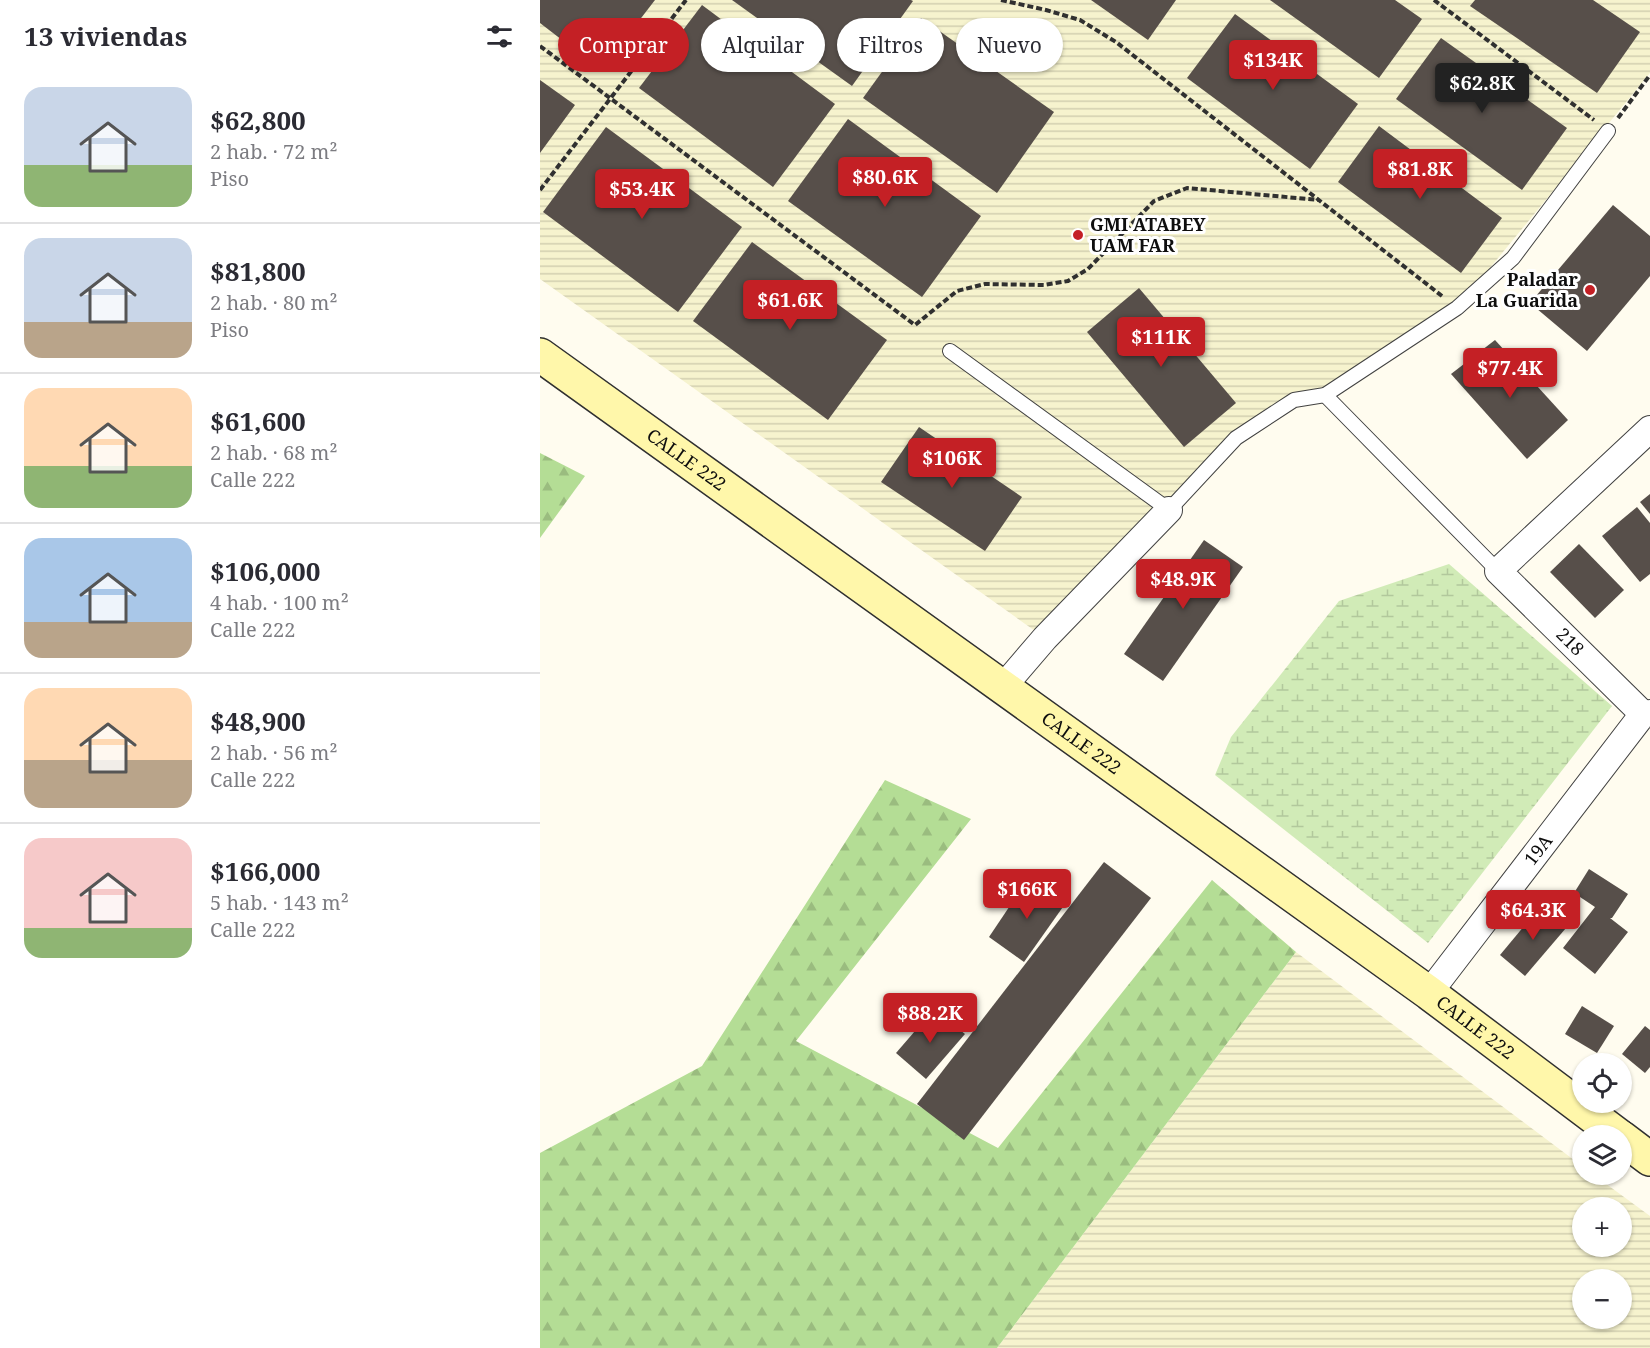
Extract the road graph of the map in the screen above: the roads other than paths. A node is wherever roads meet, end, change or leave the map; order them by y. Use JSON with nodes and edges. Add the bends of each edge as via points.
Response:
{"nodes":[{"id":1,"x":1608,"y":131,"type":"road end"},
{"id":2,"x":950,"y":351,"type":"dead end"},
{"id":3,"x":540,"y":355,"type":"edge"},
{"id":4,"x":1325,"y":395,"type":"junction"},
{"id":5,"x":1650,"y":429,"type":"edge"},
{"id":6,"x":1169,"y":510,"type":"junction"},
{"id":7,"x":1498,"y":571,"type":"junction"},
{"id":8,"x":1003,"y":687,"type":"junction"},
{"id":9,"x":1646,"y":713,"type":"edge"},
{"id":10,"x":1429,"y":993,"type":"junction"},
{"id":11,"x":1604,"y":1125,"type":"edge"},
{"id":12,"x":1632,"y":1146,"type":"edge"},
{"id":13,"x":1650,"y":1159,"type":"edge"}],
"edges":[{"from":1,"to":4,"type":"lane","via":[[1513,258],[1457,308]]},
{"from":2,"to":6,"type":"lane"},
{"from":3,"to":8,"type":"main road","name":"CALLE 222"},
{"from":4,"to":6,"type":"lane","via":[[1293,400],[1236,438]]},
{"from":4,"to":7,"type":"lane"},
{"from":5,"to":7,"type":"street"},
{"from":6,"to":8,"type":"street"},
{"from":7,"to":9,"type":"street","name":"218"},
{"from":8,"to":10,"type":"main road","name":"CALLE 222"},
{"from":9,"to":10,"type":"street","name":"19A"},
{"from":10,"to":11,"type":"main road","name":"CALLE 222"},
{"from":12,"to":13,"type":"main road","name":"CALLE 222"}]}
